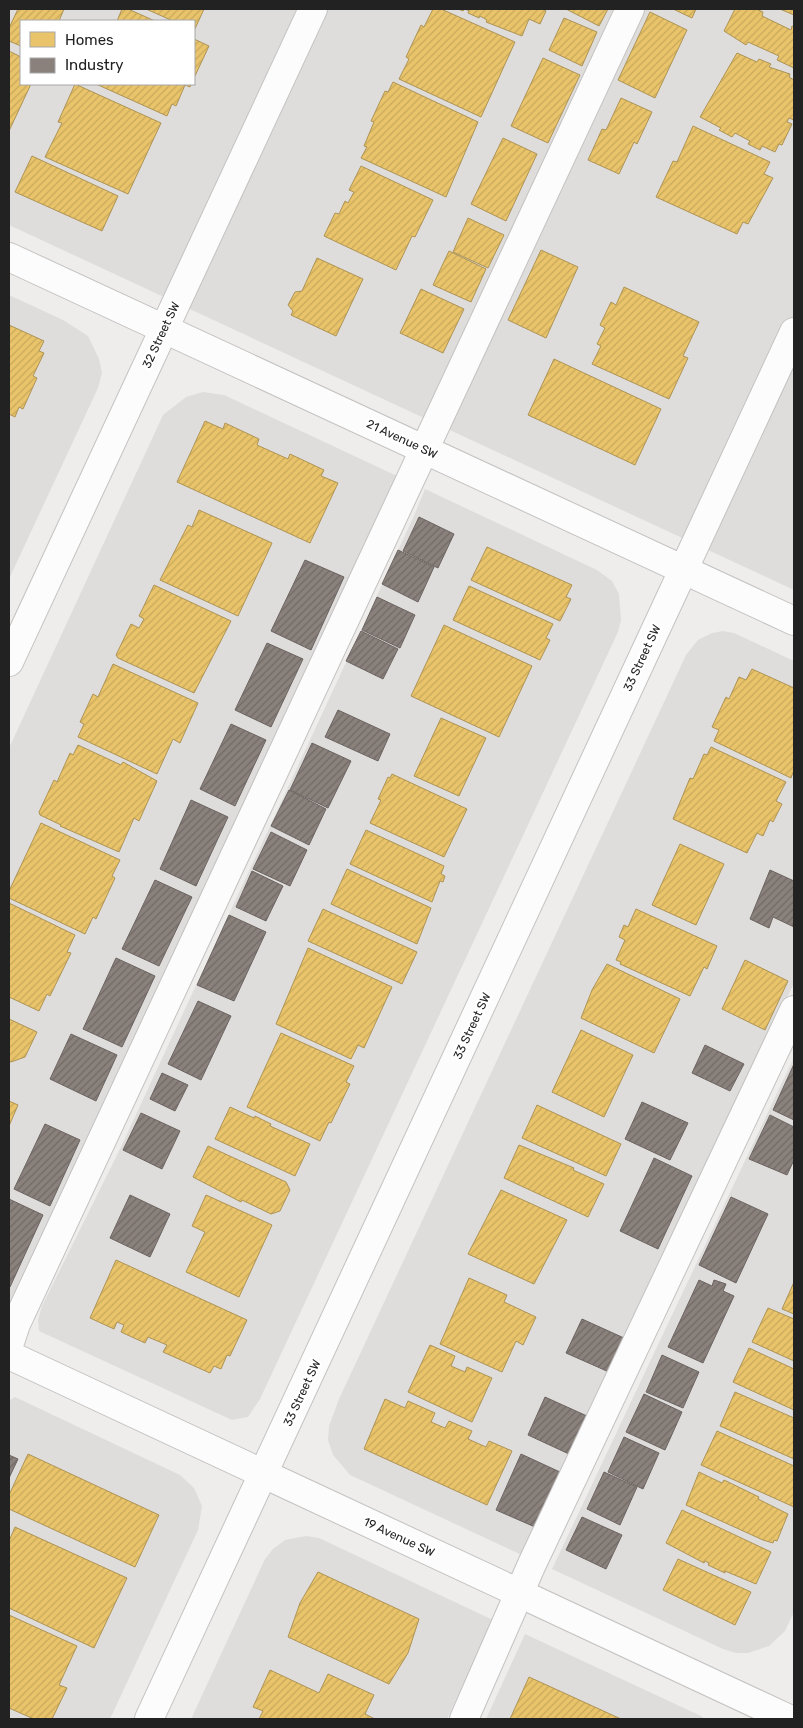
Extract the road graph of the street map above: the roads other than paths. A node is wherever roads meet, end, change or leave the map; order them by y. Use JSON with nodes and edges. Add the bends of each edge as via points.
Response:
{"nodes":[{"id":1,"x":313,"y":9,"type":"edge"},
{"id":2,"x":630,"y":9,"type":"edge"},
{"id":3,"x":9,"y":257,"type":"edge"},
{"id":4,"x":164,"y":329,"type":"junction"},
{"id":5,"x":794,"y":332,"type":"edge"},
{"id":6,"x":424,"y":449,"type":"junction"},
{"id":7,"x":684,"y":569,"type":"junction"},
{"id":8,"x":794,"y":621,"type":"edge"},
{"id":9,"x":9,"y":662,"type":"edge"},
{"id":10,"x":794,"y":1010,"type":"edge"},
{"id":11,"x":9,"y":1345,"type":"edge"},
{"id":12,"x":9,"y":1355,"type":"edge"},
{"id":13,"x":264,"y":1474,"type":"junction"},
{"id":14,"x":520,"y":1594,"type":"junction"},
{"id":15,"x":788,"y":1713,"type":"edge"},
{"id":16,"x":149,"y":1719,"type":"edge"},
{"id":17,"x":464,"y":1719,"type":"edge"}],
"edges":[{"from":1,"to":4,"type":"street","name":"32 Street SW"},
{"from":2,"to":6,"type":"street"},
{"from":3,"to":4,"type":"street","name":"21 Avenue SW"},
{"from":4,"to":6,"type":"street","name":"21 Avenue SW"},
{"from":4,"to":9,"type":"street","name":"32 Street SW"},
{"from":5,"to":7,"type":"street","name":"33 Street SW"},
{"from":6,"to":7,"type":"street","name":"21 Avenue SW"},
{"from":6,"to":11,"type":"street"},
{"from":7,"to":8,"type":"street","name":"21 Avenue SW"},
{"from":7,"to":13,"type":"street","name":"33 Street SW"},
{"from":10,"to":14,"type":"street"},
{"from":12,"to":13,"type":"street","name":"19 Avenue SW"},
{"from":13,"to":14,"type":"street","name":"19 Avenue SW"},
{"from":13,"to":16,"type":"street","name":"33 Street SW"},
{"from":14,"to":15,"type":"street","name":"19 Avenue SW"},
{"from":14,"to":17,"type":"street"}]}
